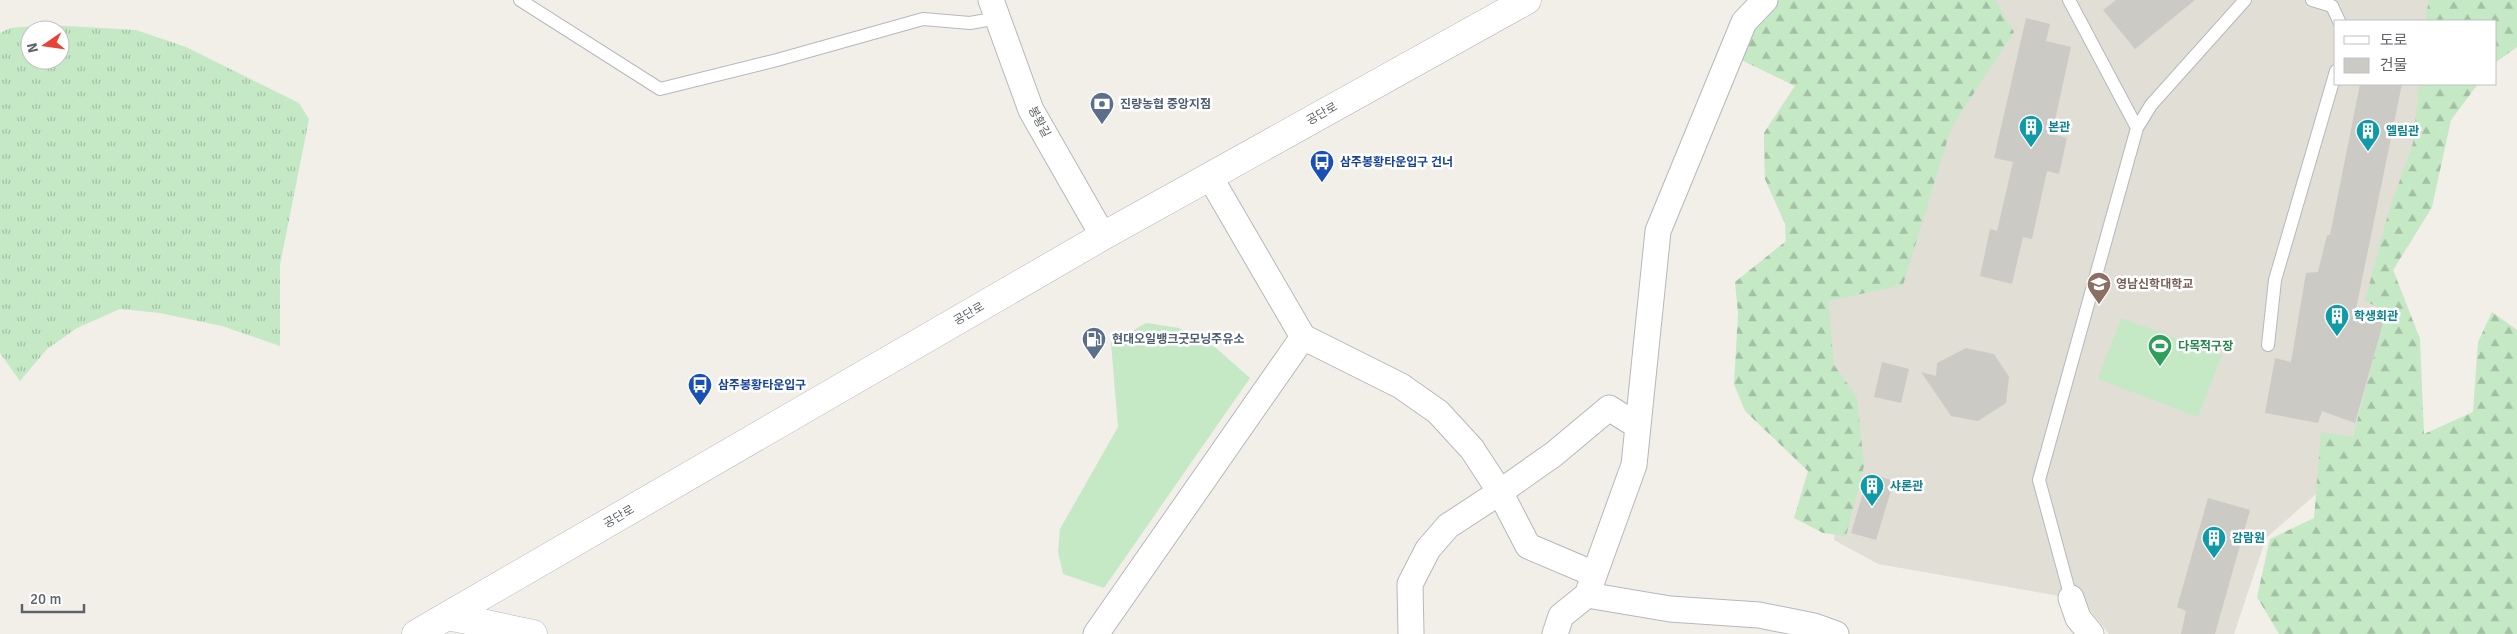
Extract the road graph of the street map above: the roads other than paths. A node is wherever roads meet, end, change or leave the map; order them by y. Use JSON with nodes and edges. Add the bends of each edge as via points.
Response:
{"nodes":[{"id":1,"x":520,"y":0,"type":"edge"},
{"id":2,"x":1527,"y":0,"type":"edge"},
{"id":3,"x":1765,"y":0,"type":"edge"},
{"id":4,"x":2069,"y":0,"type":"edge"},
{"id":5,"x":2245,"y":0,"type":"edge"},
{"id":6,"x":2312,"y":0,"type":"edge"},
{"id":7,"x":994,"y":9,"type":"edge"},
{"id":8,"x":2339,"y":20,"type":"edge"},
{"id":9,"x":2334,"y":78,"type":"edge"},
{"id":10,"x":2137,"y":128,"type":"junction"},
{"id":11,"x":1210,"y":176,"type":"junction"},
{"id":12,"x":1103,"y":236,"type":"junction"},
{"id":13,"x":1303,"y":337,"type":"junction"},
{"id":14,"x":2268,"y":345,"type":"dead end"},
{"id":15,"x":1636,"y":425,"type":"junction"},
{"id":16,"x":1500,"y":492,"type":"junction"},
{"id":17,"x":1590,"y":585,"type":"junction"},
{"id":18,"x":2071,"y":598,"type":"joint"},
{"id":19,"x":448,"y":616,"type":"junction"},
{"id":20,"x":416,"y":634,"type":"edge"},
{"id":21,"x":534,"y":634,"type":"edge"},
{"id":22,"x":1096,"y":634,"type":"edge"},
{"id":23,"x":1411,"y":634,"type":"edge"},
{"id":24,"x":1555,"y":634,"type":"edge"},
{"id":25,"x":1836,"y":634,"type":"edge"},
{"id":26,"x":2090,"y":634,"type":"edge"}],
"edges":[{"from":1,"to":7,"type":"lane","via":[[660,89],[923,19],[970,23]]},
{"from":2,"to":11,"type":"street","name":"공단로"},
{"from":3,"to":15,"type":"street","via":[[1740,29],[1658,231]]},
{"from":4,"to":10,"type":"lane"},
{"from":5,"to":10,"type":"lane","via":[[2151,105]]},
{"from":6,"to":8,"type":"lane","via":[[2332,6]]},
{"from":7,"to":12,"type":"street","name":"봉황길","via":[[1031,110]]},
{"from":9,"to":14,"type":"lane","via":[[2275,280]]},
{"from":10,"to":18,"type":"lane","via":[[2039,480]]},
{"from":11,"to":12,"type":"street","name":"공단로"},
{"from":11,"to":13,"type":"street"},
{"from":12,"to":19,"type":"street","name":"공단로"},
{"from":13,"to":16,"type":"street","via":[[1401,386],[1438,412],[1472,449]]},
{"from":13,"to":22,"type":"street"},
{"from":15,"to":16,"type":"street","via":[[1609,408],[1554,454]]},
{"from":15,"to":17,"type":"street","via":[[1634,465]]},
{"from":16,"to":17,"type":"street","via":[[1528,546]]},
{"from":16,"to":23,"type":"street","via":[[1448,526],[1428,549],[1410,584]]},
{"from":17,"to":24,"type":"street","via":[[1561,616]]},
{"from":17,"to":25,"type":"street","via":[[1670,608],[1759,615]]},
{"from":18,"to":26,"type":"street","via":[[2078,618]]},
{"from":19,"to":20,"type":"street","name":"공단로"},
{"from":19,"to":21,"type":"street"}]}
